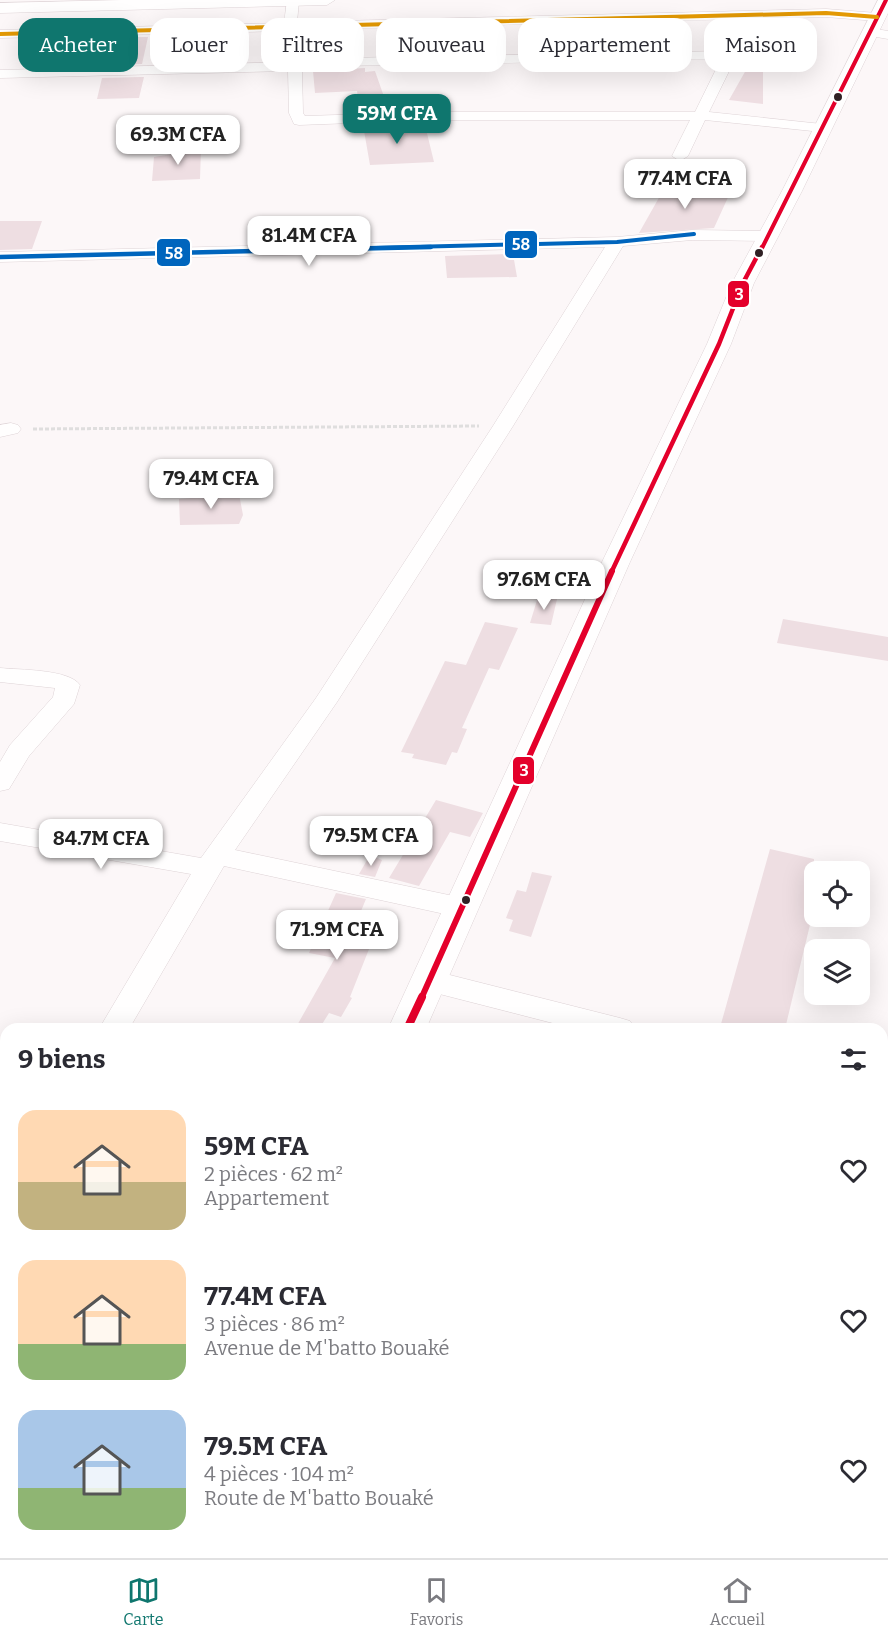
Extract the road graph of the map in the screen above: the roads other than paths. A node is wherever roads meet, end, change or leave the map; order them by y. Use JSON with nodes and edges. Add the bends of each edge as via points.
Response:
{"nodes":[{"id":1,"x":327,"y":0,"type":"edge"},
{"id":2,"x":834,"y":0,"type":"edge"},
{"id":3,"x":293,"y":1,"type":"edge"},
{"id":4,"x":0,"y":8,"type":"edge"},
{"id":5,"x":841,"y":13,"type":"junction"},
{"id":6,"x":757,"y":15,"type":"junction"},
{"id":7,"x":291,"y":18,"type":"edge"},
{"id":8,"x":755,"y":18,"type":"edge"},
{"id":9,"x":880,"y":21,"type":"edge"},
{"id":10,"x":364,"y":24,"type":"edge"},
{"id":11,"x":261,"y":27,"type":"edge"},
{"id":12,"x":0,"y":34,"type":"edge"},
{"id":13,"x":704,"y":55,"type":"edge"},
{"id":14,"x":364,"y":62,"type":"edge"},
{"id":15,"x":261,"y":67,"type":"edge"},
{"id":16,"x":295,"y":72,"type":"edge"},
{"id":17,"x":722,"y":72,"type":"edge"},
{"id":18,"x":0,"y":74,"type":"edge"},
{"id":19,"x":699,"y":117,"type":"junction"},
{"id":20,"x":822,"y":128,"type":"junction"},
{"id":21,"x":680,"y":156,"type":"dead end"},
{"id":22,"x":769,"y":236,"type":"junction"},
{"id":23,"x":617,"y":242,"type":"junction"},
{"id":24,"x":0,"y":257,"type":"edge"},
{"id":25,"x":0,"y":675,"type":"edge"},
{"id":26,"x":0,"y":783,"type":"edge"},
{"id":27,"x":0,"y":832,"type":"edge"},
{"id":28,"x":212,"y":862,"type":"junction"},
{"id":29,"x":463,"y":908,"type":"junction"},
{"id":30,"x":430,"y":981,"type":"junction"},
{"id":31,"x":118,"y":1023,"type":"edge"},
{"id":32,"x":409,"y":1023,"type":"edge"},
{"id":33,"x":596,"y":1023,"type":"edge"}],
"edges":[{"from":1,"to":3,"type":"main road"},
{"from":2,"to":5,"type":"street"},
{"from":3,"to":4,"type":"main road"},
{"from":3,"to":7,"type":"street"},
{"from":5,"to":6,"type":"street"},
{"from":5,"to":9,"type":"street"},
{"from":6,"to":8,"type":"street"},
{"from":6,"to":10,"type":"street"},
{"from":9,"to":20,"type":"main road"},
{"from":11,"to":12,"type":"street"},
{"from":13,"to":14,"type":"street"},
{"from":15,"to":18,"type":"street"},
{"from":16,"to":19,"type":"street","via":[[299,121],[430,116]]},
{"from":17,"to":19,"type":"street"},
{"from":19,"to":20,"type":"street"},
{"from":19,"to":21,"type":"street"},
{"from":20,"to":22,"type":"main road"},
{"from":22,"to":23,"type":"street","via":[[709,234]]},
{"from":22,"to":29,"type":"main road","via":[[743,283],[719,344],[616,562]]},
{"from":23,"to":24,"type":"street"},
{"from":23,"to":28,"type":"street","via":[[325,702]]},
{"from":25,"to":26,"type":"street","via":[[68,685],[65,699],[19,751]]},
{"from":27,"to":28,"type":"street","via":[[160,860]]},
{"from":28,"to":29,"type":"street"},
{"from":28,"to":31,"type":"street"},
{"from":29,"to":30,"type":"main road"},
{"from":30,"to":32,"type":"main road"},
{"from":30,"to":33,"type":"street"}]}
